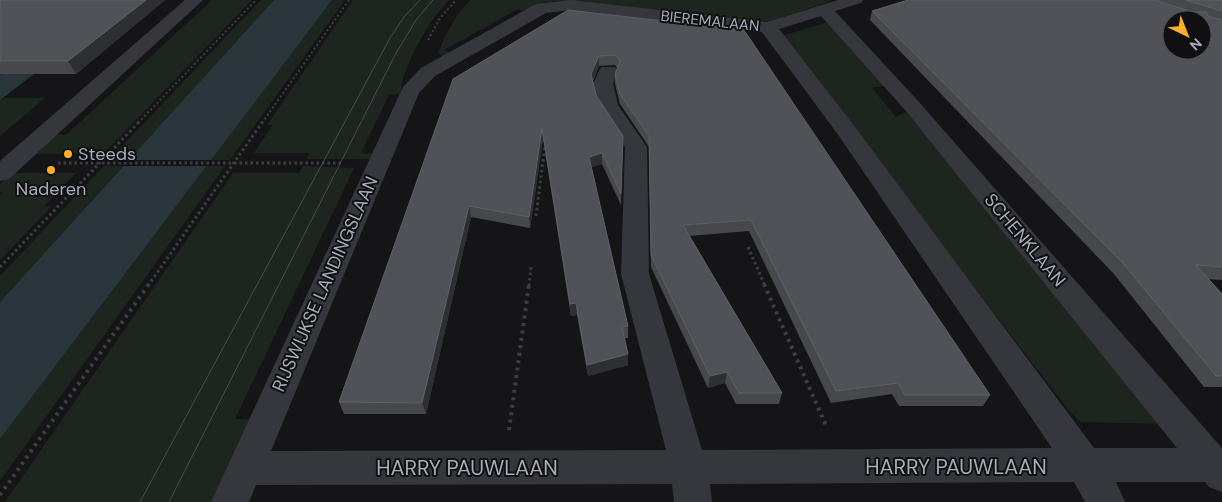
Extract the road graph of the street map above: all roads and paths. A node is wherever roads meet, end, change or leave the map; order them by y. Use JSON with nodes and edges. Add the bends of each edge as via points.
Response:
{"nodes":[{"id":1,"x":195,"y":0,"type":"edge"},
{"id":2,"x":256,"y":0,"type":"edge"},
{"id":3,"x":349,"y":0,"type":"edge"},
{"id":4,"x":855,"y":0,"type":"edge"},
{"id":5,"x":824,"y":9,"type":"junction"},
{"id":6,"x":768,"y":27,"type":"junction"},
{"id":7,"x":608,"y":71,"type":"edge"},
{"id":8,"x":428,"y":72,"type":"joint"},
{"id":9,"x":546,"y":142,"type":"edge"},
{"id":10,"x":100,"y":163,"type":"junction"},
{"id":11,"x":234,"y":163,"type":"junction"},
{"id":12,"x":379,"y":163,"type":"junction"},
{"id":13,"x":0,"y":174,"type":"edge"},
{"id":14,"x":536,"y":216,"type":"dead end"},
{"id":15,"x":748,"y":247,"type":"dead end"},
{"id":16,"x":530,"y":266,"type":"dead end"},
{"id":17,"x":0,"y":267,"type":"edge"},
{"id":18,"x":509,"y":431,"type":"dead end"},
{"id":19,"x":1085,"y":466,"type":"junction"},
{"id":20,"x":244,"y":468,"type":"junction"},
{"id":21,"x":844,"y":468,"type":"junction"},
{"id":22,"x":1220,"y":469,"type":"edge"},
{"id":23,"x":691,"y":485,"type":"edge"},
{"id":24,"x":0,"y":495,"type":"edge"},
{"id":25,"x":230,"y":502,"type":"edge"},
{"id":26,"x":1106,"y":502,"type":"edge"}],
"edges":[{"from":1,"to":13,"type":"street"},
{"from":2,"to":10,"type":"path"},
{"from":3,"to":11,"type":"path"},
{"from":4,"to":5,"type":"street","name":"BIEREMALAAN"},
{"from":5,"to":6,"type":"street","name":"BIEREMALAAN"},
{"from":5,"to":22,"type":"street","name":"SCHENKLAAN","via":[[912,106]]},
{"from":6,"to":8,"type":"street","name":"BIEREMALAAN","via":[[571,5],[542,8]]},
{"from":6,"to":19,"type":"street","via":[[847,132]]},
{"from":7,"to":23,"type":"street","via":[[603,84],[608,105],[636,147],[635,274]]},
{"from":8,"to":12,"type":"street","name":"RIJSWIJKSE LANDINGSLAAN","via":[[410,91]]},
{"from":9,"to":14,"type":"path"},
{"from":10,"to":11,"type":"path"},
{"from":10,"to":17,"type":"path"},
{"from":11,"to":12,"type":"path"},
{"from":11,"to":24,"type":"path"},
{"from":12,"to":20,"type":"street","name":"RIJSWIJKSE LANDINGSLAAN"},
{"from":15,"to":21,"type":"path"},
{"from":16,"to":18,"type":"path"},
{"from":19,"to":21,"type":"street","name":"HARRY PAUWLAAN"},
{"from":19,"to":22,"type":"street","name":"HARRY PAUWLAAN"},
{"from":19,"to":26,"type":"street"},
{"from":20,"to":23,"type":"street","name":"HARRY PAUWLAAN"},
{"from":20,"to":25,"type":"street","name":"RIJSWIJKSE LANDINGSLAAN"},
{"from":21,"to":23,"type":"street","name":"HARRY PAUWLAAN"}]}
